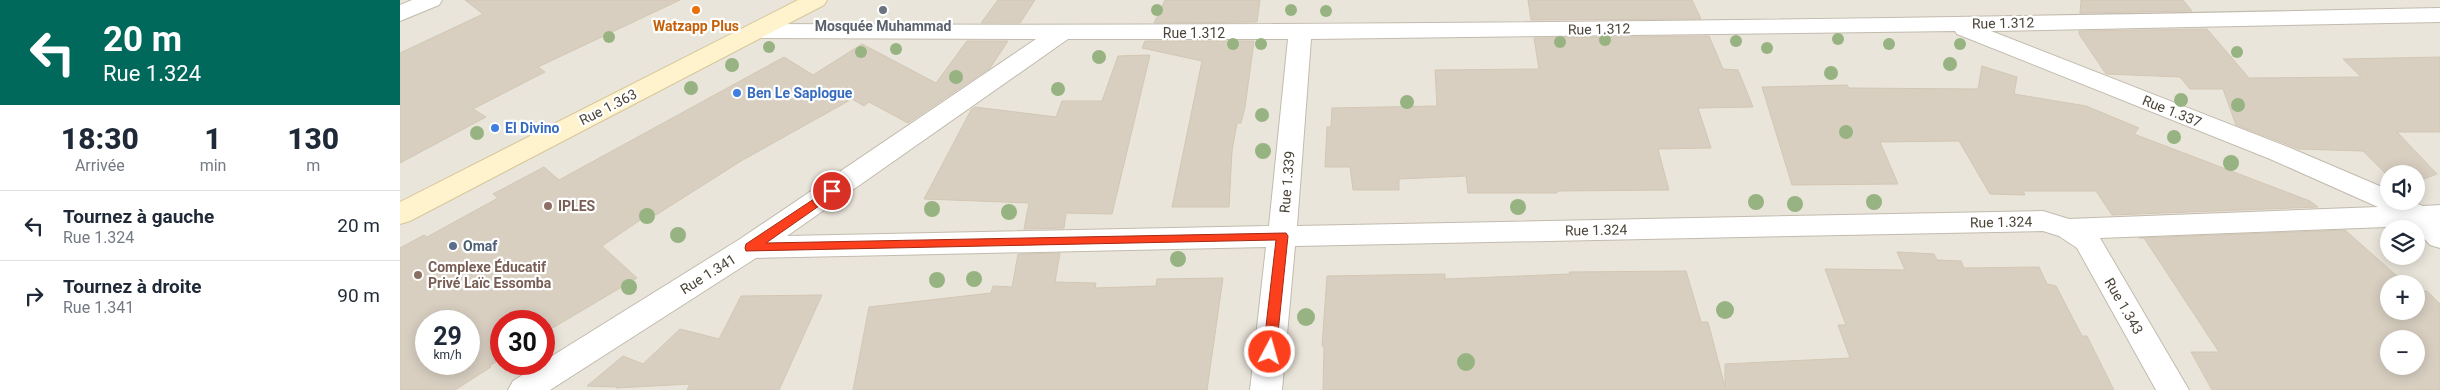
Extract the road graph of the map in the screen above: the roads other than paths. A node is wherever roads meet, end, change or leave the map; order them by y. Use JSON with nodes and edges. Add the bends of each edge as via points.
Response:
{"nodes":[{"id":1,"x":431,"y":0,"type":"edge"},
{"id":2,"x":816,"y":0,"type":"edge"},
{"id":3,"x":2403,"y":8,"type":"edge"},
{"id":4,"x":400,"y":14,"type":"edge"},
{"id":5,"x":2440,"y":14,"type":"edge"},
{"id":6,"x":1954,"y":24,"type":"junction"},
{"id":7,"x":757,"y":31,"type":"junction"},
{"id":8,"x":1300,"y":32,"type":"junction"},
{"id":9,"x":1060,"y":34,"type":"junction"},
{"id":10,"x":2380,"y":197,"type":"edge"},
{"id":11,"x":2414,"y":210,"type":"edge"},
{"id":12,"x":400,"y":214,"type":"edge"},
{"id":13,"x":2430,"y":216,"type":"edge"},
{"id":14,"x":2069,"y":229,"type":"junction"},
{"id":15,"x":1282,"y":236,"type":"junction"},
{"id":16,"x":2440,"y":238,"type":"edge"},
{"id":17,"x":750,"y":248,"type":"junction"},
{"id":18,"x":524,"y":390,"type":"edge"},
{"id":19,"x":1266,"y":390,"type":"edge"},
{"id":20,"x":2173,"y":390,"type":"edge"}],
"edges":[{"from":1,"to":4,"type":"street"},
{"from":2,"to":7,"type":"main road","name":"Rue 1.363"},
{"from":3,"to":5,"type":"street","name":"Rue 1.312"},
{"from":3,"to":6,"type":"street","name":"Rue 1.312"},
{"from":6,"to":8,"type":"street","name":"Rue 1.312"},
{"from":6,"to":10,"type":"street","name":"Rue 1.337","via":[[2279,153]]},
{"from":7,"to":9,"type":"street","name":"Rue 1.312"},
{"from":7,"to":12,"type":"main road","name":"Rue 1.363"},
{"from":8,"to":9,"type":"street","name":"Rue 1.312"},
{"from":8,"to":15,"type":"street","name":"Rue 1.339"},
{"from":9,"to":17,"type":"street","name":"Rue 1.341"},
{"from":11,"to":13,"type":"street","name":"Rue 1.337"},
{"from":13,"to":14,"type":"street","name":"Rue 1.324"},
{"from":13,"to":16,"type":"street","name":"Rue 1.337"},
{"from":14,"to":15,"type":"street","name":"Rue 1.324","via":[[2043,221]]},
{"from":14,"to":20,"type":"street","name":"Rue 1.343","via":[[2087,241]]},
{"from":15,"to":17,"type":"street","name":"Rue 1.324"},
{"from":15,"to":19,"type":"street","name":"Rue 1.339"},
{"from":17,"to":18,"type":"street","name":"Rue 1.341"}]}
